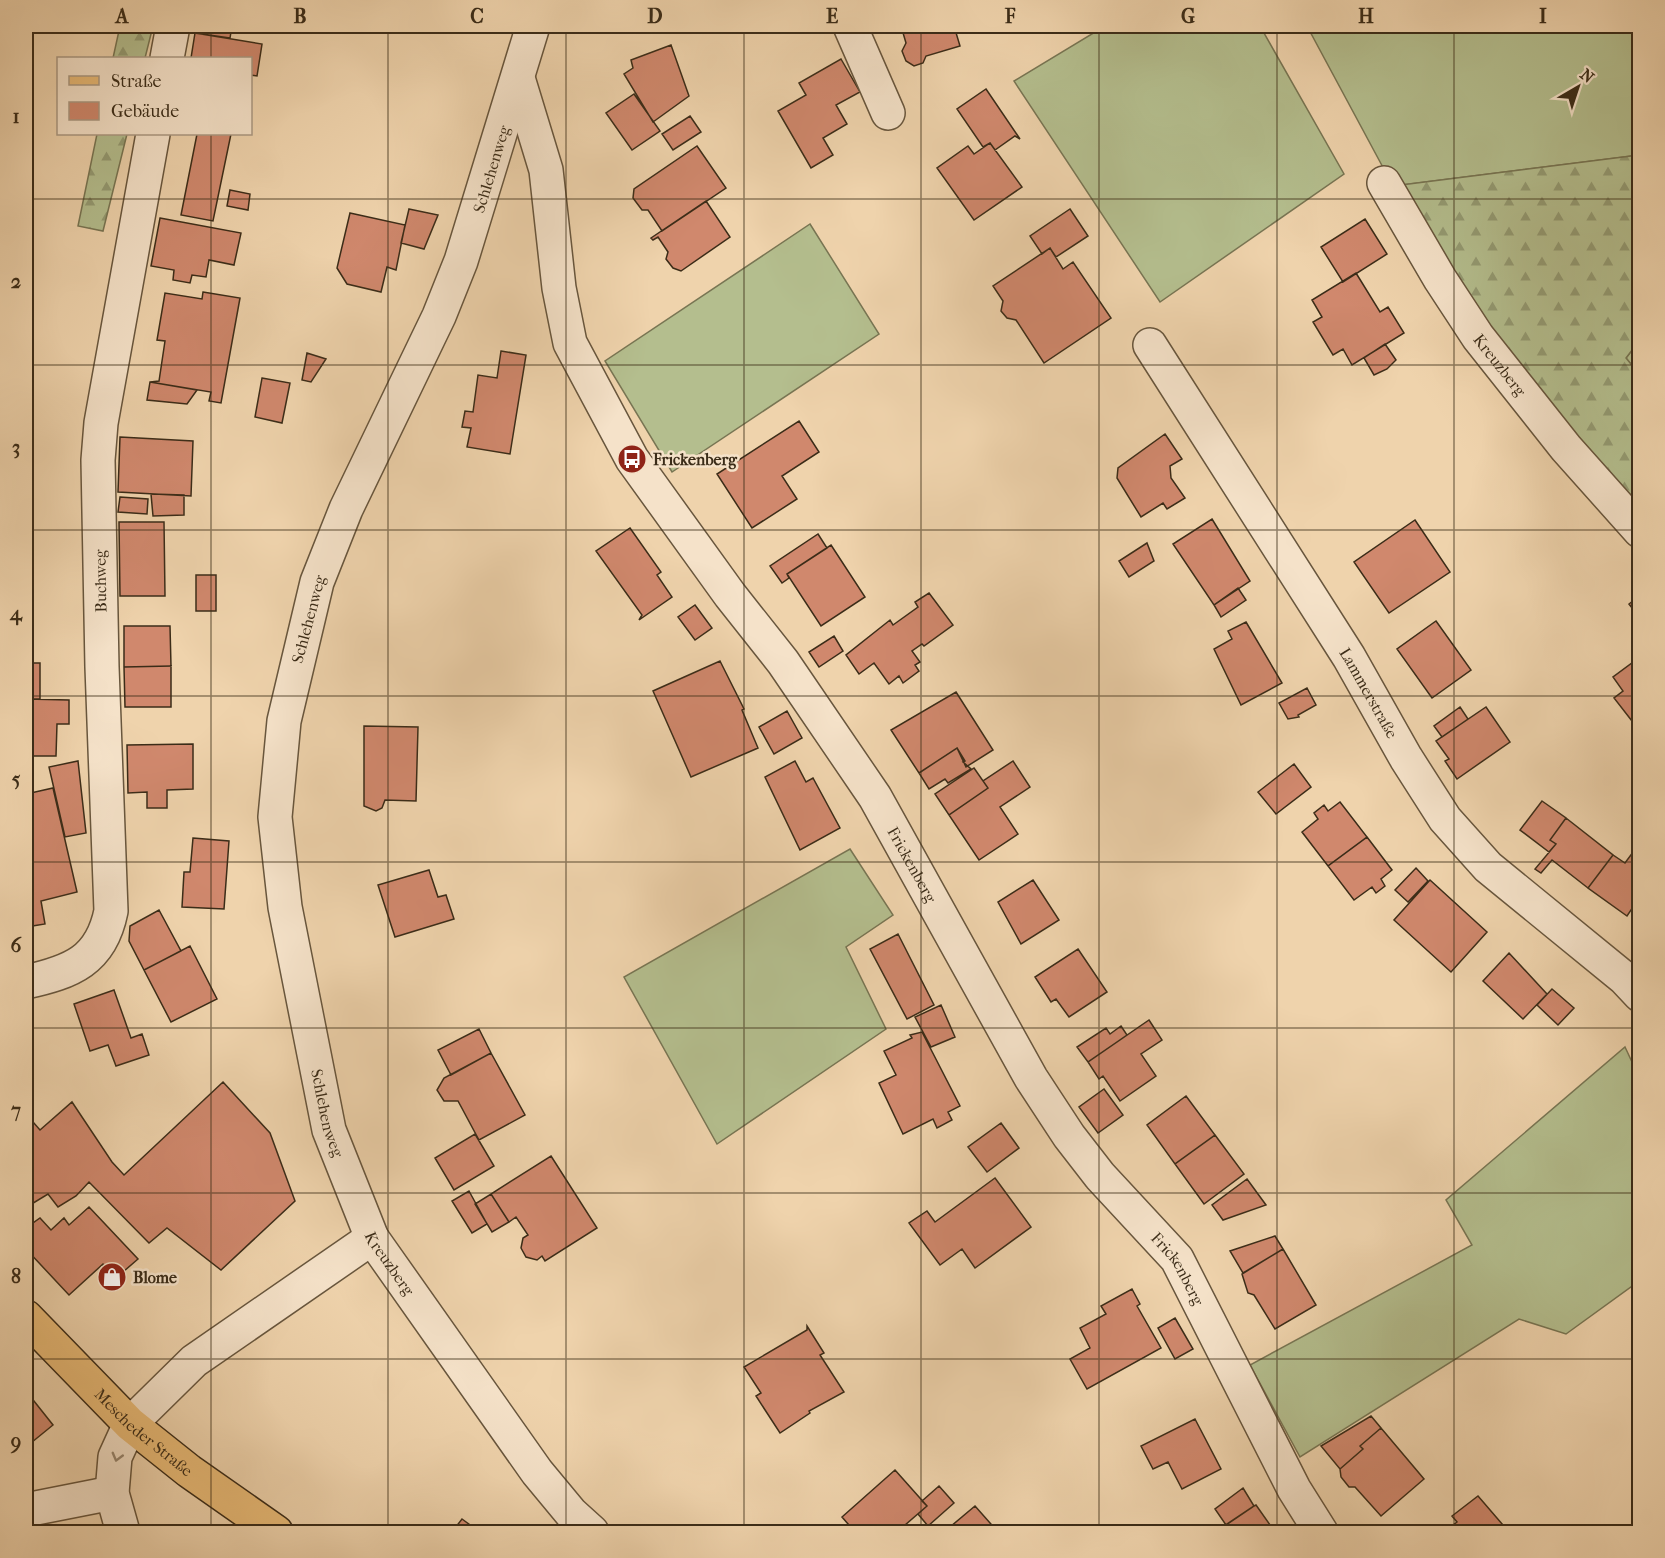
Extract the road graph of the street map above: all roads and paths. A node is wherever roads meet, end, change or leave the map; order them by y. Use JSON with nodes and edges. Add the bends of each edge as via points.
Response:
{"nodes":[{"id":1,"x":173,"y":26,"type":"edge"},
{"id":2,"x":533,"y":26,"type":"edge"},
{"id":3,"x":850,"y":26,"type":"edge"},
{"id":4,"x":167,"y":57,"type":"edge"},
{"id":5,"x":518,"y":78,"type":"junction"},
{"id":6,"x":888,"y":113,"type":"dead end"},
{"id":7,"x":153,"y":135,"type":"edge"},
{"id":8,"x":1384,"y":183,"type":"dead end"},
{"id":9,"x":1150,"y":345,"type":"dead end"},
{"id":10,"x":1640,"y":531,"type":"edge"},
{"id":11,"x":26,"y":982,"type":"edge"},
{"id":12,"x":1640,"y":995,"type":"edge"},
{"id":13,"x":372,"y":1238,"type":"junction"},
{"id":14,"x":26,"y":1317,"type":"edge"},
{"id":15,"x":130,"y":1424,"type":"junction"},
{"id":16,"x":112,"y":1492,"type":"junction"},
{"id":17,"x":26,"y":1510,"type":"edge"},
{"id":18,"x":261,"y":1528,"type":"edge"},
{"id":19,"x":123,"y":1533,"type":"edge"},
{"id":20,"x":592,"y":1533,"type":"edge"},
{"id":21,"x":1321,"y":1533,"type":"edge"}],
"edges":[{"from":1,"to":4,"type":"street"},
{"from":2,"to":5,"type":"street","name":"Schlehenweg"},
{"from":3,"to":6,"type":"street"},
{"from":5,"to":13,"type":"street","name":"Schlehenweg","via":[[461,261],[439,316],[330,542],[299,651],[277,774],[275,817],[281,885],[329,1130]]},
{"from":5,"to":21,"type":"street","name":"Frickenberg","via":[[546,170],[559,288],[570,343],[632,459],[789,671],[875,797],[1025,1068],[1069,1136],[1100,1176],[1177,1259],[1294,1489]]},
{"from":7,"to":11,"type":"street","name":"Buchweg","via":[[101,423],[98,460],[111,911],[108,931],[93,955],[58,975]]},
{"from":8,"to":10,"type":"street","name":"Kreuzberg","via":[[1478,337],[1566,448]]},
{"from":9,"to":12,"type":"street","name":"Lammerstraße","via":[[1349,657],[1445,819],[1488,867]]},
{"from":13,"to":15,"type":"street","name":"Kreuzberg","via":[[194,1361]]},
{"from":13,"to":20,"type":"street","name":"Kreuzberg","via":[[537,1472]]},
{"from":14,"to":15,"type":"main road","name":"Mescheder Straße"},
{"from":15,"to":16,"type":"street","one_way":true,"via":[[116,1457]]},
{"from":15,"to":18,"type":"main road","name":"Mescheder Straße"},
{"from":16,"to":17,"type":"street"},
{"from":16,"to":19,"type":"street"}]}
